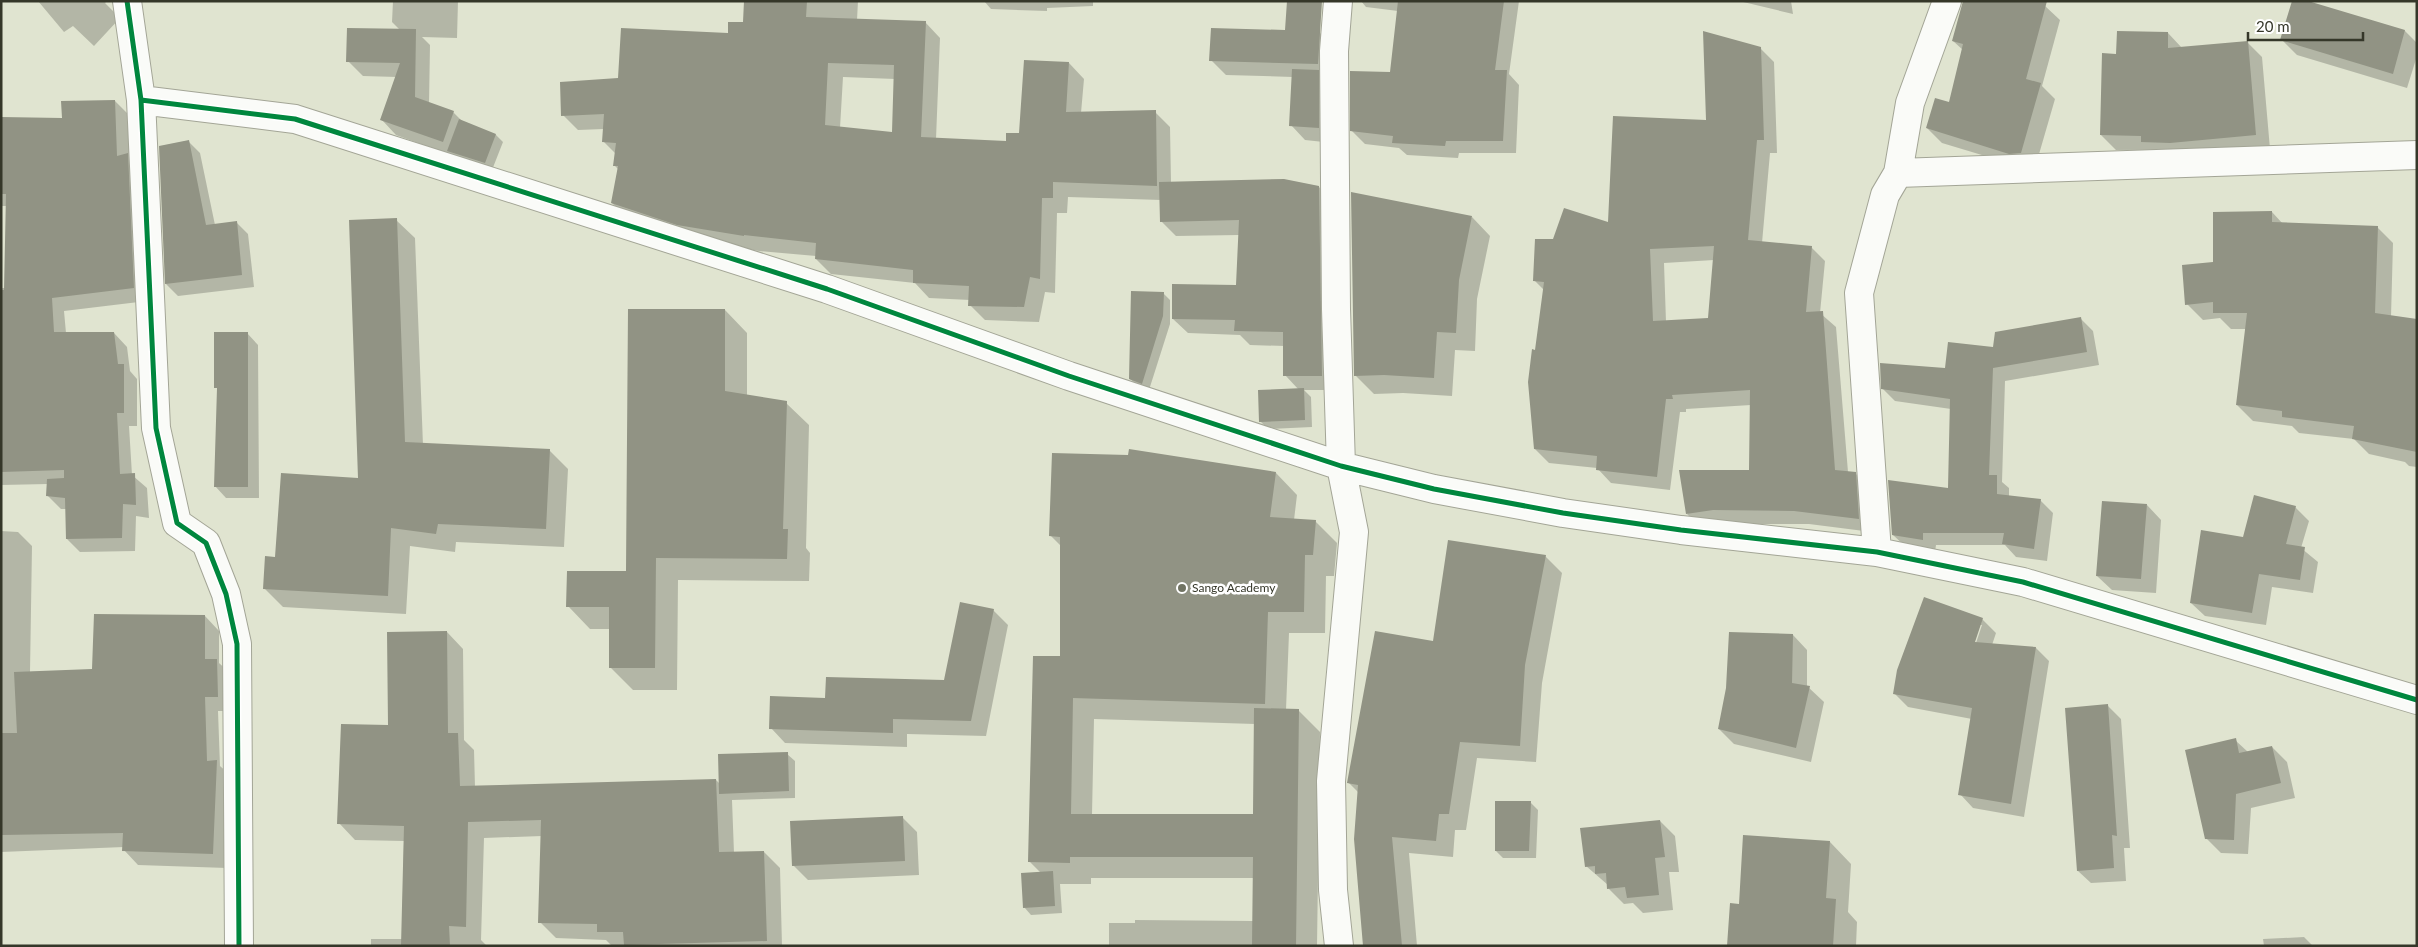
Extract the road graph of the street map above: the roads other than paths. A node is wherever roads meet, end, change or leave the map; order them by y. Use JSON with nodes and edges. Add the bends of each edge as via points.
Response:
{"nodes":[{"id":1,"x":127,"y":1,"type":"edge"},
{"id":2,"x":1338,"y":1,"type":"edge"},
{"id":3,"x":1947,"y":1,"type":"edge"},
{"id":4,"x":141,"y":100,"type":"junction"},
{"id":5,"x":2417,"y":155,"type":"edge"},
{"id":6,"x":1898,"y":173,"type":"junction"},
{"id":7,"x":1341,"y":466,"type":"junction"},
{"id":8,"x":1877,"y":552,"type":"junction"},
{"id":9,"x":2417,"y":700,"type":"edge"},
{"id":10,"x":239,"y":946,"type":"edge"},
{"id":11,"x":1340,"y":946,"type":"edge"}],
"edges":[{"from":1,"to":4,"type":"street"},
{"from":2,"to":7,"type":"street","via":[[1334,51]]},
{"from":3,"to":6,"type":"street","via":[[1910,103]]},
{"from":4,"to":7,"type":"street","via":[[295,119],[827,289],[1069,376]]},
{"from":4,"to":10,"type":"street","via":[[156,428],[177,523],[206,543],[226,594],[237,644]]},
{"from":5,"to":6,"type":"street"},
{"from":6,"to":8,"type":"street","via":[[1885,195],[1859,293]]},
{"from":7,"to":8,"type":"street","via":[[1434,489],[1564,513]]},
{"from":7,"to":11,"type":"street","via":[[1354,532],[1331,782],[1332,890]]},
{"from":8,"to":9,"type":"street","via":[[2023,582]]}]}
